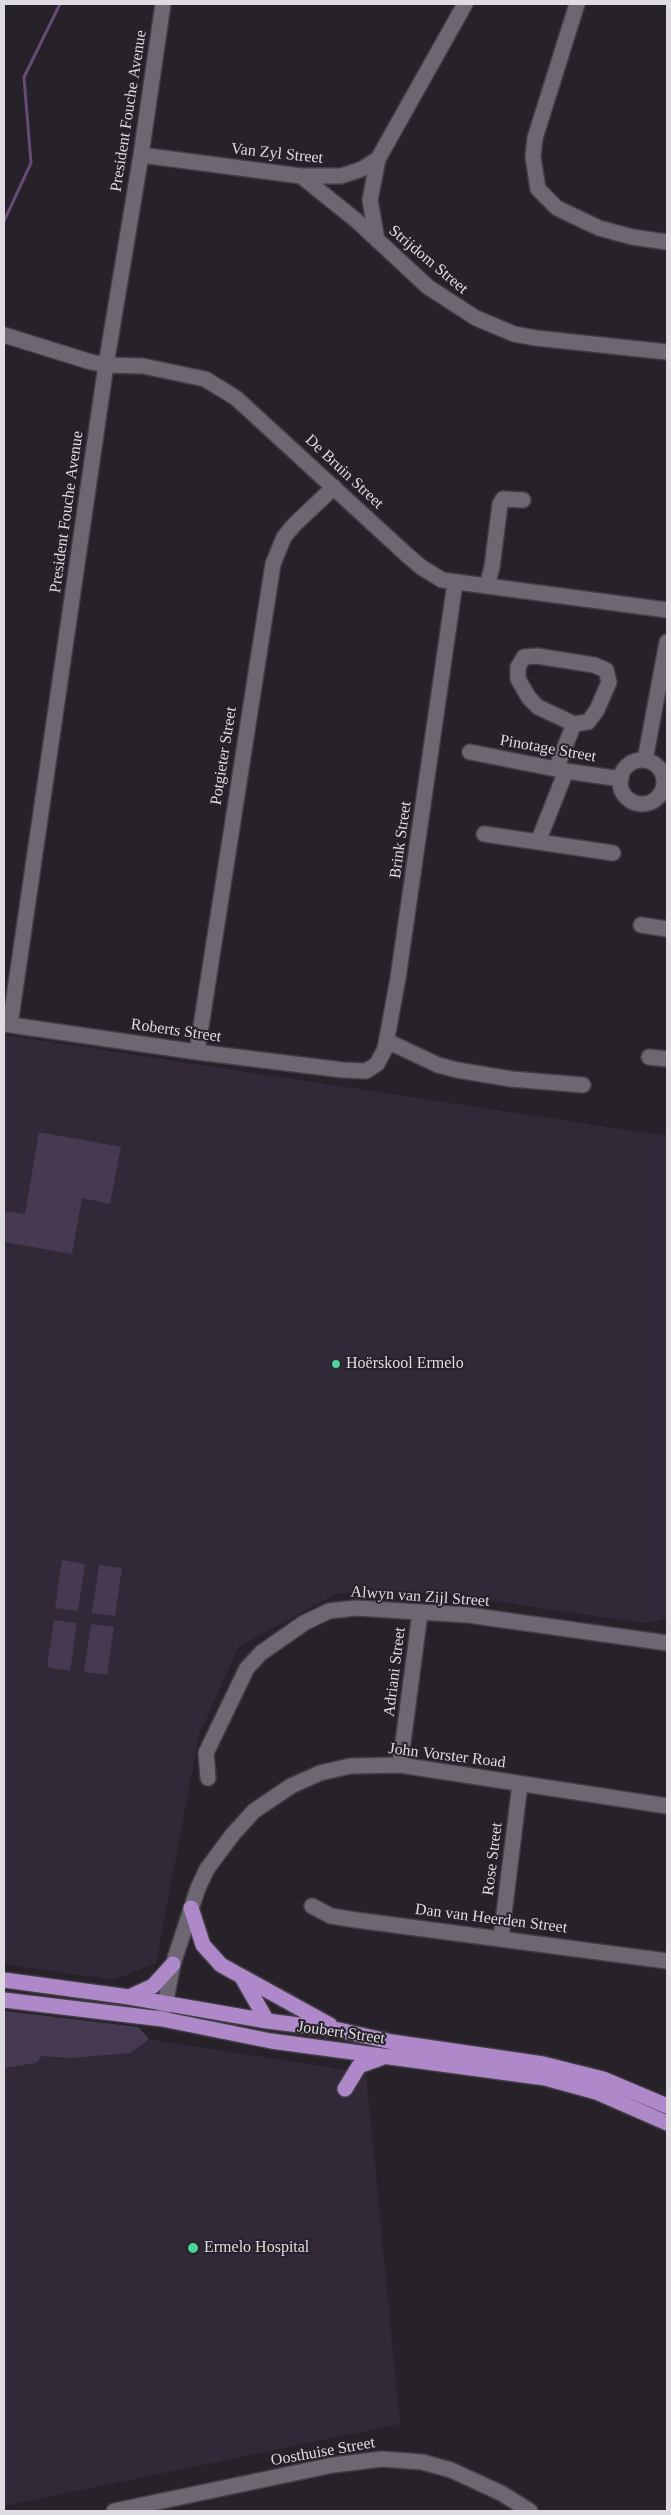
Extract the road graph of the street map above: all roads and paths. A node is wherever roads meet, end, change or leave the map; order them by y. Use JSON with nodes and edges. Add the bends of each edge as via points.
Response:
{"nodes":[{"id":1,"x":163,"y":4,"type":"edge"},
{"id":2,"x":465,"y":4,"type":"edge"},
{"id":3,"x":577,"y":4,"type":"edge"},
{"id":4,"x":141,"y":155,"type":"junction"},
{"id":5,"x":378,"y":159,"type":"junction"},
{"id":6,"x":301,"y":176,"type":"junction"},
{"id":7,"x":378,"y":240,"type":"junction"},
{"id":8,"x":667,"y":242,"type":"edge"},
{"id":9,"x":6,"y":336,"type":"edge"},
{"id":10,"x":667,"y":352,"type":"edge"},
{"id":11,"x":106,"y":365,"type":"junction"},
{"id":12,"x":334,"y":487,"type":"junction"},
{"id":13,"x":523,"y":500,"type":"dead end"},
{"id":14,"x":455,"y":583,"type":"junction"},
{"id":15,"x":487,"y":586,"type":"junction"},
{"id":16,"x":667,"y":610,"type":"edge"},
{"id":17,"x":667,"y":642,"type":"edge"},
{"id":18,"x":574,"y":724,"type":"junction"},
{"id":19,"x":470,"y":752,"type":"dead end"},
{"id":20,"x":645,"y":760,"type":"junction"},
{"id":21,"x":561,"y":770,"type":"junction"},
{"id":22,"x":621,"y":778,"type":"junction"},
{"id":23,"x":666,"y":785,"type":"edge"},
{"id":24,"x":484,"y":834,"type":"dead end"},
{"id":25,"x":538,"y":842,"type":"junction"},
{"id":26,"x":613,"y":853,"type":"dead end"},
{"id":27,"x":641,"y":925,"type":"dead end"},
{"id":28,"x":667,"y":929,"type":"edge"},
{"id":29,"x":7,"y":1025,"type":"edge"},
{"id":30,"x":387,"y":1041,"type":"junction"},
{"id":31,"x":197,"y":1052,"type":"junction"},
{"id":32,"x":649,"y":1057,"type":"dead end"},
{"id":33,"x":667,"y":1060,"type":"edge"},
{"id":34,"x":343,"y":1070,"type":"joint"},
{"id":35,"x":583,"y":1085,"type":"dead end"},
{"id":36,"x":420,"y":1614,"type":"junction"},
{"id":37,"x":663,"y":1639,"type":"edge"},
{"id":38,"x":400,"y":1765,"type":"junction"},
{"id":39,"x":208,"y":1778,"type":"dead end"},
{"id":40,"x":520,"y":1784,"type":"junction"},
{"id":41,"x":667,"y":1806,"type":"edge"},
{"id":42,"x":312,"y":1906,"type":"dead end"},
{"id":43,"x":191,"y":1908,"type":"junction"},
{"id":44,"x":501,"y":1938,"type":"junction"},
{"id":45,"x":667,"y":1961,"type":"edge"},
{"id":46,"x":173,"y":1964,"type":"junction"},
{"id":47,"x":243,"y":1979,"type":"junction"},
{"id":48,"x":4,"y":1980,"type":"edge"},
{"id":49,"x":129,"y":1998,"type":"junction"},
{"id":50,"x":4,"y":2000,"type":"edge"},
{"id":51,"x":166,"y":2004,"type":"junction"},
{"id":52,"x":162,"y":2019,"type":"junction"},
{"id":53,"x":267,"y":2021,"type":"junction"},
{"id":54,"x":339,"y":2030,"type":"junction"},
{"id":55,"x":385,"y":2057,"type":"junction"},
{"id":56,"x":344,"y":2089,"type":"dead end"},
{"id":57,"x":667,"y":2106,"type":"edge"},
{"id":58,"x":667,"y":2123,"type":"edge"},
{"id":59,"x":114,"y":2511,"type":"edge"},
{"id":60,"x":530,"y":2511,"type":"edge"}],
"edges":[{"from":1,"to":4,"type":"street","name":"President Fouche Avenue"},
{"from":2,"to":5,"type":"street"},
{"from":3,"to":8,"type":"street","via":[[535,138],[533,157],[538,189],[557,208],[599,228]]},
{"from":4,"to":6,"type":"street","name":"Van Zyl Street"},
{"from":4,"to":11,"type":"street","name":"President Fouche Avenue"},
{"from":5,"to":6,"type":"street","name":"Van Zyl Street","via":[[342,176]]},
{"from":5,"to":7,"type":"street","via":[[370,200]]},
{"from":6,"to":7,"type":"street","name":"Strijdom Street"},
{"from":7,"to":10,"type":"street","name":"Strijdom Street","via":[[435,292],[495,327],[536,338]]},
{"from":9,"to":11,"type":"street","name":"De Bruin Street"},
{"from":11,"to":12,"type":"street","name":"De Bruin Street","via":[[143,366],[205,379],[236,398]]},
{"from":11,"to":29,"type":"street","name":"President Fouche Avenue"},
{"from":12,"to":14,"type":"street","name":"De Bruin Street","via":[[421,567],[442,580]]},
{"from":12,"to":31,"type":"street","name":"Potgieter Street","via":[[294,525],[276,552],[273,564]]},
{"from":13,"to":15,"type":"street","via":[[503,499],[500,504]]},
{"from":14,"to":15,"type":"street","name":"De Bruin Street"},
{"from":14,"to":30,"type":"street","name":"Brink Street"},
{"from":15,"to":16,"type":"street","name":"De Bruin Street"},
{"from":17,"to":20,"type":"street"},
{"from":18,"to":18,"type":"street","via":[[538,707],[528,698],[518,679],[518,667],[524,657],[594,665],[606,670],[609,682],[597,710],[588,722]]},
{"from":18,"to":21,"type":"street"},
{"from":19,"to":21,"type":"street","name":"Pinotage Street"},
{"from":20,"to":22,"type":"street","via":[[630,764]]},
{"from":20,"to":23,"type":"street","via":[[656,764]]},
{"from":21,"to":22,"type":"street","name":"Pinotage Street"},
{"from":21,"to":25,"type":"street"},
{"from":22,"to":23,"type":"street","via":[[626,795],[638,803],[657,798]]},
{"from":24,"to":25,"type":"street"},
{"from":25,"to":26,"type":"street"},
{"from":27,"to":28,"type":"street"},
{"from":29,"to":31,"type":"street","name":"Roberts Street"},
{"from":30,"to":34,"type":"street","name":"Brink Street","via":[[383,1055],[371,1069]]},
{"from":30,"to":35,"type":"street","via":[[447,1068]]},
{"from":31,"to":34,"type":"street","name":"Roberts Street"},
{"from":32,"to":33,"type":"street"},
{"from":36,"to":37,"type":"street","name":"Alwyn van Zijl Street","via":[[468,1616]]},
{"from":36,"to":38,"type":"street","name":"Adriani Street"},
{"from":36,"to":39,"type":"street","name":"Alwyn van Zijl Street","via":[[356,1608],[328,1611],[304,1623],[261,1653],[242,1677],[206,1753]]},
{"from":38,"to":40,"type":"street","name":"John Vorster Road"},
{"from":38,"to":43,"type":"street","name":"John Vorster Road","via":[[350,1766],[320,1773],[271,1798],[254,1811],[219,1851],[207,1869]]},
{"from":40,"to":41,"type":"street","name":"John Vorster Road"},
{"from":40,"to":44,"type":"street","name":"Rose Street"},
{"from":42,"to":44,"type":"street","name":"Dan van Heerden Street","via":[[342,1918]]},
{"from":43,"to":46,"type":"street","name":"John Vorster Road"},
{"from":43,"to":47,"type":"highway","via":[[198,1933],[209,1953]]},
{"from":44,"to":45,"type":"street","name":"Dan van Heerden Street"},
{"from":46,"to":49,"type":"highway","via":[[153,1986]]},
{"from":46,"to":51,"type":"street","name":"John Vorster Road"},
{"from":47,"to":53,"type":"highway"},
{"from":47,"to":54,"type":"highway"},
{"from":48,"to":49,"type":"highway","name":"Joubert Street"},
{"from":49,"to":51,"type":"highway","name":"Joubert Street"},
{"from":50,"to":52,"type":"highway","name":"Joubert Street"},
{"from":51,"to":52,"type":"street","name":"John Vorster Road"},
{"from":51,"to":53,"type":"highway","name":"Joubert Street"},
{"from":52,"to":55,"type":"highway","name":"Joubert Street","via":[[271,2041]]},
{"from":53,"to":54,"type":"highway","name":"Joubert Street"},
{"from":54,"to":57,"type":"highway","name":"Joubert Street","via":[[392,2042],[564,2069],[603,2079]]},
{"from":55,"to":56,"type":"highway","via":[[359,2066]]},
{"from":55,"to":58,"type":"highway","name":"Joubert Street","via":[[569,2083],[620,2101]]},
{"from":59,"to":60,"type":"street","name":"Oosthuise Street","via":[[333,2465],[382,2459],[422,2462],[451,2470],[502,2493]]}]}
